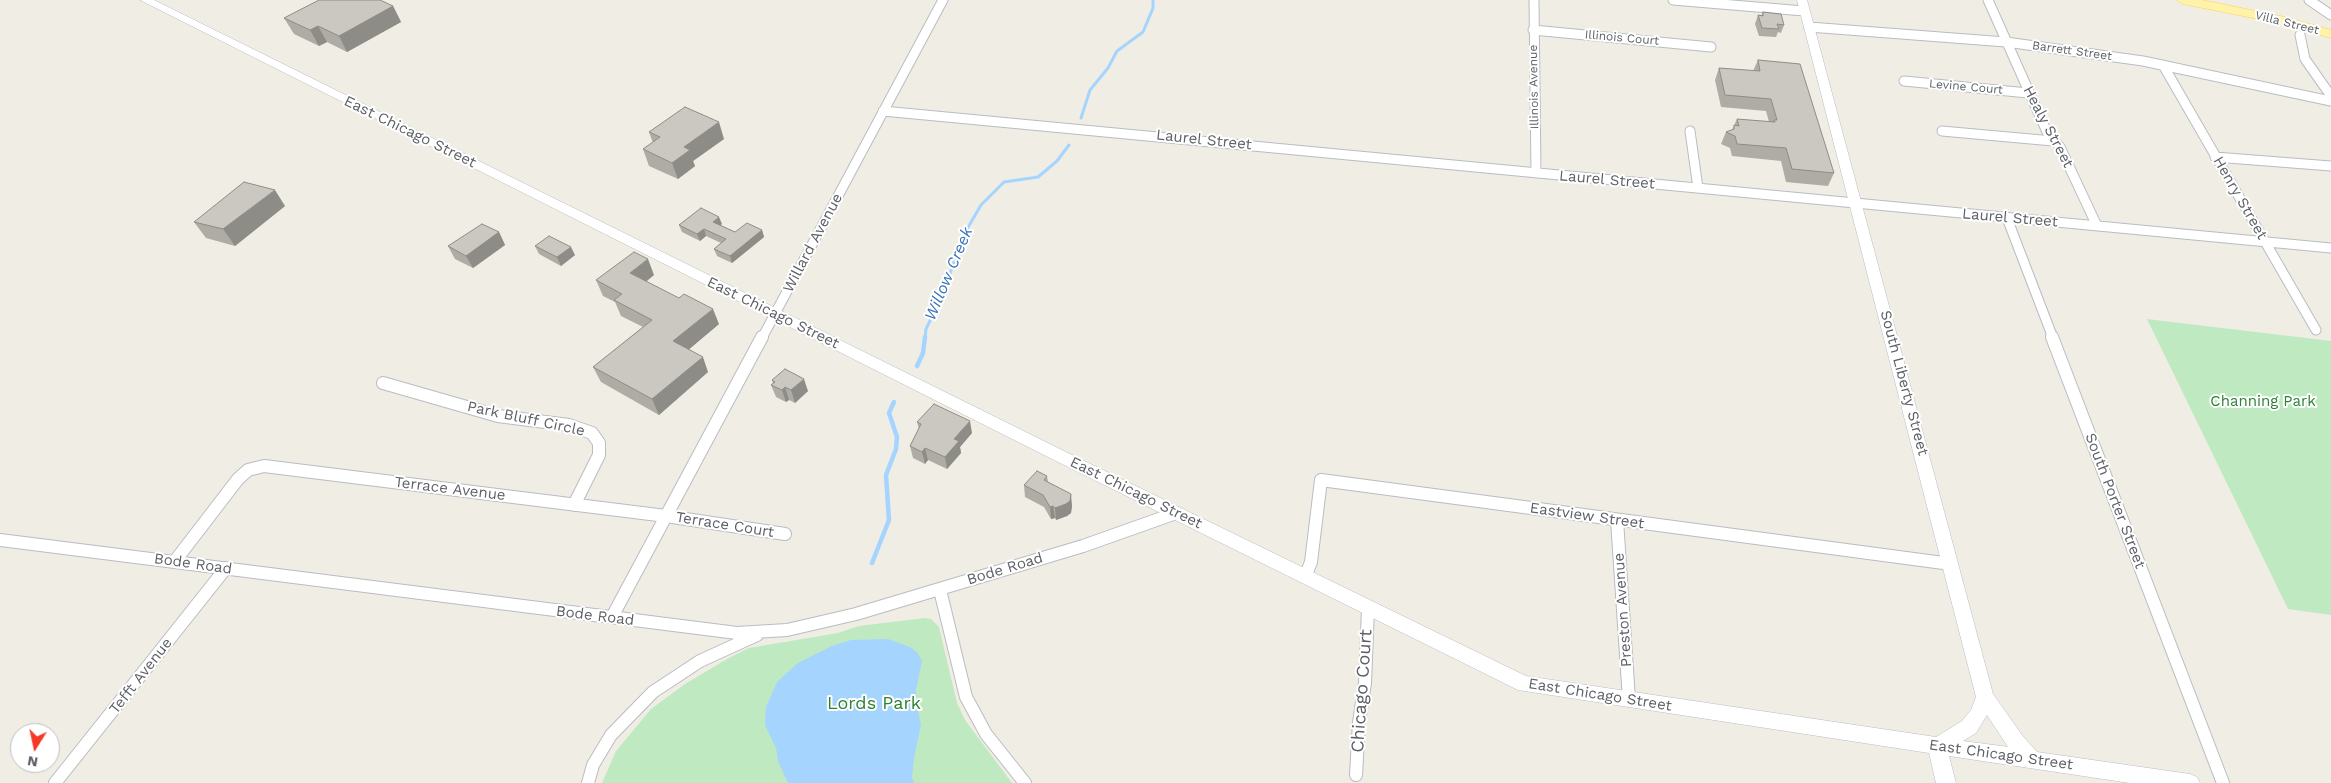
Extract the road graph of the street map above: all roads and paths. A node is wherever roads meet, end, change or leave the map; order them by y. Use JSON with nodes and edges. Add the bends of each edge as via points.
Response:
{"nodes":[{"id":1,"x":145,"y":0,"type":"edge"},
{"id":2,"x":943,"y":0,"type":"edge"},
{"id":3,"x":1534,"y":0,"type":"edge"},
{"id":4,"x":1673,"y":0,"type":"edge"},
{"id":5,"x":1988,"y":0,"type":"edge"},
{"id":6,"x":2184,"y":0,"type":"edge"},
{"id":7,"x":2309,"y":0,"type":"edge"},
{"id":8,"x":1803,"y":5,"type":"edge"},
{"id":9,"x":2331,"y":15,"type":"edge"},
{"id":10,"x":1809,"y":26,"type":"junction"},
{"id":11,"x":1533,"y":30,"type":"junction"},
{"id":12,"x":2331,"y":34,"type":"edge"},
{"id":13,"x":2300,"y":35,"type":"dead end"},
{"id":14,"x":2006,"y":42,"type":"junction"},
{"id":15,"x":1712,"y":47,"type":"dead end"},
{"id":16,"x":2163,"y":65,"type":"junction"},
{"id":17,"x":1904,"y":81,"type":"dead end"},
{"id":18,"x":2028,"y":93,"type":"junction"},
{"id":19,"x":2331,"y":96,"type":"edge"},
{"id":20,"x":2331,"y":101,"type":"edge"},
{"id":21,"x":883,"y":111,"type":"junction"},
{"id":22,"x":1690,"y":131,"type":"dead end"},
{"id":23,"x":1942,"y":131,"type":"dead end"},
{"id":24,"x":2053,"y":141,"type":"junction"},
{"id":25,"x":2215,"y":157,"type":"junction"},
{"id":26,"x":2331,"y":166,"type":"edge"},
{"id":27,"x":1536,"y":173,"type":"junction"},
{"id":28,"x":1698,"y":188,"type":"junction"},
{"id":29,"x":1857,"y":204,"type":"junction"},
{"id":30,"x":2007,"y":218,"type":"junction"},
{"id":31,"x":2097,"y":226,"type":"junction"},
{"id":32,"x":2266,"y":242,"type":"junction"},
{"id":33,"x":2331,"y":248,"type":"edge"},
{"id":34,"x":775,"y":313,"type":"junction"},
{"id":35,"x":2316,"y":330,"type":"dead end"},
{"id":36,"x":383,"y":383,"type":"dead end"},
{"id":37,"x":574,"y":505,"type":"junction"},
{"id":38,"x":1176,"y":513,"type":"junction"},
{"id":39,"x":666,"y":516,"type":"junction"},
{"id":40,"x":1617,"y":520,"type":"junction"},
{"id":41,"x":785,"y":534,"type":"dead end"},
{"id":42,"x":0,"y":540,"type":"edge"},
{"id":43,"x":175,"y":561,"type":"junction"},
{"id":44,"x":1951,"y":564,"type":"junction"},
{"id":45,"x":226,"y":568,"type":"junction"},
{"id":46,"x":1305,"y":577,"type":"junction"},
{"id":47,"x":940,"y":590,"type":"junction"},
{"id":48,"x":1368,"y":608,"type":"junction"},
{"id":49,"x":612,"y":617,"type":"junction"},
{"id":50,"x":764,"y":632,"type":"junction"},
{"id":51,"x":1985,"y":697,"type":"junction"},
{"id":52,"x":1629,"y":700,"type":"junction"},
{"id":53,"x":1937,"y":746,"type":"junction"},
{"id":54,"x":2032,"y":760,"type":"junction"},
{"id":55,"x":1356,"y":775,"type":"dead end"},
{"id":56,"x":56,"y":783,"type":"edge"},
{"id":57,"x":588,"y":783,"type":"edge"},
{"id":58,"x":1025,"y":783,"type":"edge"},
{"id":59,"x":1946,"y":783,"type":"edge"},
{"id":60,"x":2190,"y":783,"type":"edge"},
{"id":61,"x":2224,"y":783,"type":"edge"}],
"edges":[{"from":1,"to":34,"type":"main road","name":"East Chicago Street"},
{"from":2,"to":21,"type":"street","name":"Willard Avenue"},
{"from":3,"to":11,"type":"street","name":"Illinois Avenue"},
{"from":4,"to":8,"type":"street"},
{"from":5,"to":14,"type":"street","name":"Healy Street"},
{"from":6,"to":12,"type":"main road","name":"Villa Street"},
{"from":7,"to":9,"type":"street"},
{"from":8,"to":10,"type":"main road","name":"South Liberty Street"},
{"from":10,"to":14,"type":"street","name":"Barrett Street"},
{"from":10,"to":29,"type":"main road","name":"South Liberty Street"},
{"from":11,"to":15,"type":"street","name":"Illinois Court"},
{"from":11,"to":27,"type":"street","name":"Illinois Avenue"},
{"from":13,"to":19,"type":"street","via":[[2304,59]]},
{"from":14,"to":16,"type":"street","name":"Barrett Street"},
{"from":14,"to":18,"type":"street","name":"Healy Street"},
{"from":16,"to":20,"type":"street","name":"Barrett Street"},
{"from":16,"to":25,"type":"street","name":"Henry Street"},
{"from":17,"to":18,"type":"street","name":"Levine Court"},
{"from":18,"to":24,"type":"street","name":"Healy Street"},
{"from":21,"to":27,"type":"street","name":"Laurel Street"},
{"from":21,"to":34,"type":"street","name":"Willard Avenue"},
{"from":22,"to":28,"type":"street"},
{"from":23,"to":24,"type":"street"},
{"from":24,"to":31,"type":"street","name":"Healy Street","via":[[2060,147]]},
{"from":25,"to":26,"type":"street"},
{"from":25,"to":32,"type":"street","name":"Henry Street"},
{"from":27,"to":28,"type":"street","name":"Laurel Street"},
{"from":28,"to":29,"type":"street","name":"Laurel Street"},
{"from":29,"to":30,"type":"street","name":"Laurel Street"},
{"from":29,"to":44,"type":"main road","name":"South Liberty Street"},
{"from":30,"to":31,"type":"street","name":"Laurel Street"},
{"from":30,"to":61,"type":"street","name":"South Porter Street"},
{"from":31,"to":32,"type":"street","name":"Laurel Street"},
{"from":32,"to":33,"type":"street","name":"Laurel Street"},
{"from":32,"to":35,"type":"street","name":"Henry Street"},
{"from":34,"to":38,"type":"main road","name":"East Chicago Street"},
{"from":34,"to":39,"type":"street","name":"Willard Avenue"},
{"from":36,"to":37,"type":"street","name":"Park Bluff Circle","via":[[498,416],[569,425],[592,433],[599,443],[599,455]]},
{"from":37,"to":39,"type":"street","name":"Terrace Avenue"},
{"from":37,"to":43,"type":"street","name":"Terrace Avenue","via":[[272,466],[251,468],[238,479]]},
{"from":38,"to":46,"type":"main road","name":"East Chicago Street"},
{"from":38,"to":47,"type":"street","name":"Bode Road"},
{"from":39,"to":41,"type":"street","name":"Terrace Court"},
{"from":39,"to":49,"type":"street","name":"Willard Avenue"},
{"from":40,"to":44,"type":"street","name":"Eastview Street"},
{"from":40,"to":46,"type":"street","name":"Eastview Street","via":[[1321,480],[1311,562]]},
{"from":40,"to":52,"type":"street","name":"Preston Avenue"},
{"from":42,"to":43,"type":"street","name":"Bode Road"},
{"from":43,"to":45,"type":"street","name":"Bode Road"},
{"from":44,"to":51,"type":"main road","name":"South Liberty Street"},
{"from":45,"to":49,"type":"street","name":"Bode Road"},
{"from":45,"to":56,"type":"street","name":"Tefft Avenue"},
{"from":46,"to":48,"type":"main road","name":"East Chicago Street"},
{"from":47,"to":50,"type":"street","name":"Bode Road","via":[[822,623]]},
{"from":47,"to":58,"type":"street","via":[[966,698],[986,734]]},
{"from":48,"to":52,"type":"main road","name":"East Chicago Street","via":[[1524,684]]},
{"from":48,"to":55,"type":"street","name":"Chicago Court"},
{"from":49,"to":50,"type":"street","name":"Bode Road","via":[[724,632]]},
{"from":50,"to":57,"type":"street","via":[[706,658],[653,692],[611,735],[593,765]]},
{"from":51,"to":53,"type":"main road","via":[[1970,727]]},
{"from":51,"to":54,"type":"main road","name":"South Liberty Street"},
{"from":52,"to":53,"type":"main road","name":"East Chicago Street"},
{"from":53,"to":54,"type":"main road","name":"East Chicago Street"},
{"from":53,"to":59,"type":"main road"},
{"from":54,"to":60,"type":"main road","name":"East Chicago Street"}]}
